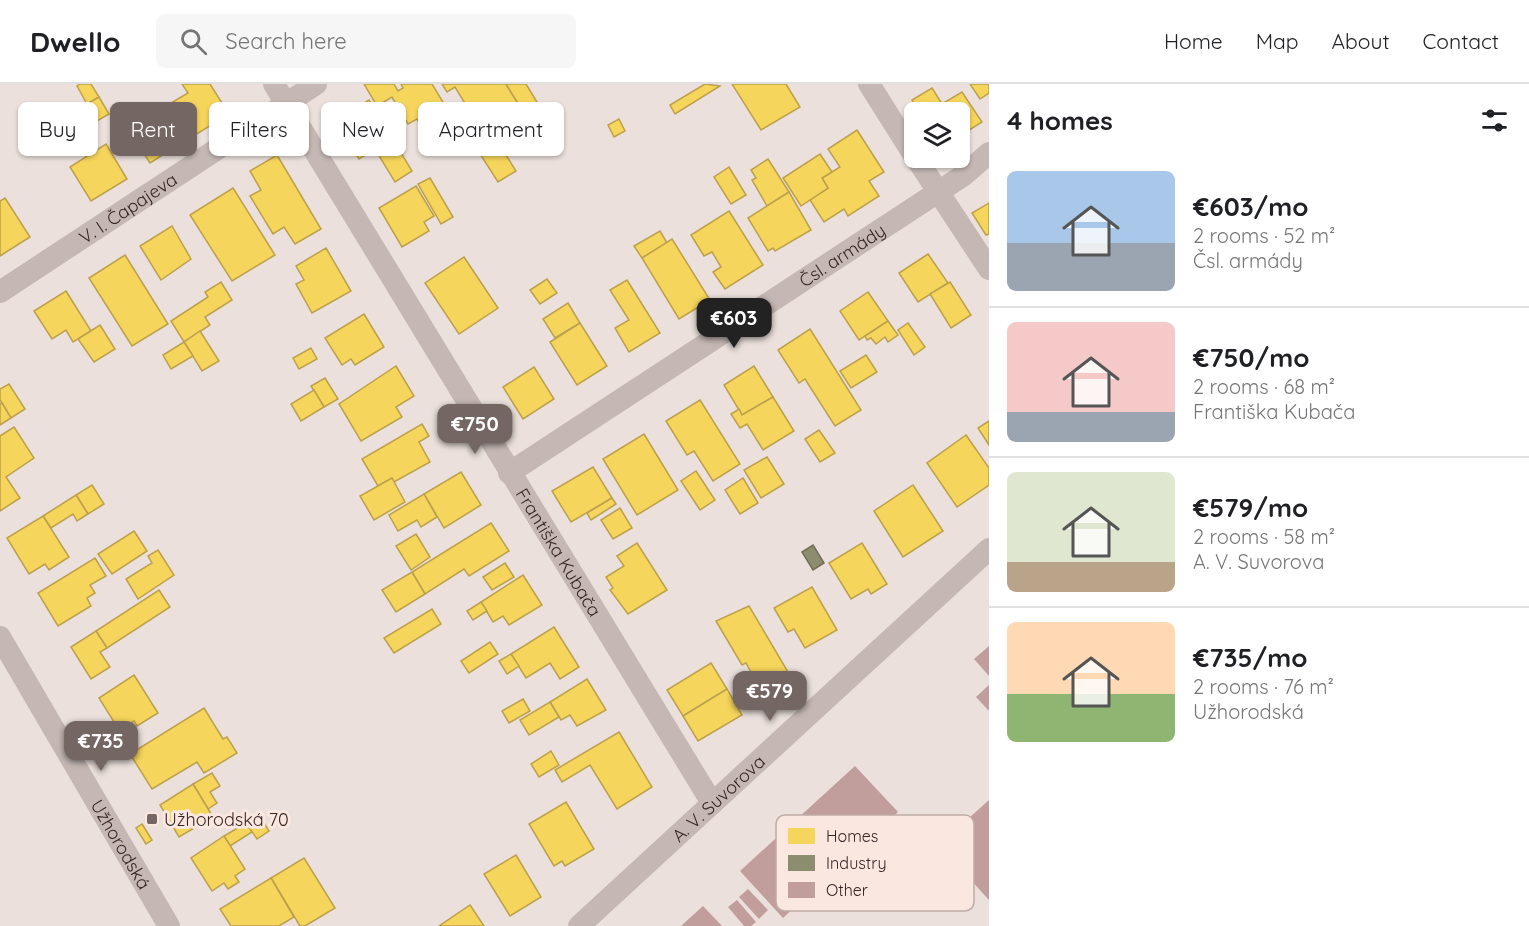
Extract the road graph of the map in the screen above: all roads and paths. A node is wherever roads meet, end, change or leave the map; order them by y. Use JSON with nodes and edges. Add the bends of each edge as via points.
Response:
{"nodes":[{"id":1,"x":316,"y":84,"type":"edge"},
{"id":2,"x":869,"y":84,"type":"edge"},
{"id":3,"x":280,"y":93,"type":"edge"},
{"id":4,"x":904,"y":140,"type":"edge"},
{"id":5,"x":989,"y":153,"type":"edge"},
{"id":6,"x":922,"y":168,"type":"edge"},
{"id":7,"x":938,"y":192,"type":"junction"},
{"id":8,"x":989,"y":269,"type":"edge"},
{"id":9,"x":0,"y":292,"type":"edge"},
{"id":10,"x":509,"y":473,"type":"junction"},
{"id":11,"x":989,"y":549,"type":"edge"},
{"id":12,"x":0,"y":637,"type":"edge"},
{"id":13,"x":712,"y":803,"type":"junction"},
{"id":14,"x":169,"y":926,"type":"edge"},
{"id":15,"x":579,"y":926,"type":"edge"}],
"edges":[{"from":1,"to":3,"type":"street","name":"V. I. Čapajeva"},
{"from":2,"to":4,"type":"street"},
{"from":3,"to":9,"type":"street","name":"V. I. Čapajeva"},
{"from":3,"to":10,"type":"street","name":"Františka Kubača"},
{"from":5,"to":7,"type":"street","name":"Čsl. armády"},
{"from":6,"to":7,"type":"street"},
{"from":7,"to":8,"type":"street"},
{"from":7,"to":10,"type":"street","name":"Čsl. armády"},
{"from":10,"to":13,"type":"street","name":"Františka Kubača"},
{"from":11,"to":13,"type":"street","name":"A. V. Suvorova"},
{"from":12,"to":14,"type":"street","name":"Užhorodská"},
{"from":13,"to":15,"type":"street","name":"A. V. Suvorova"}]}
